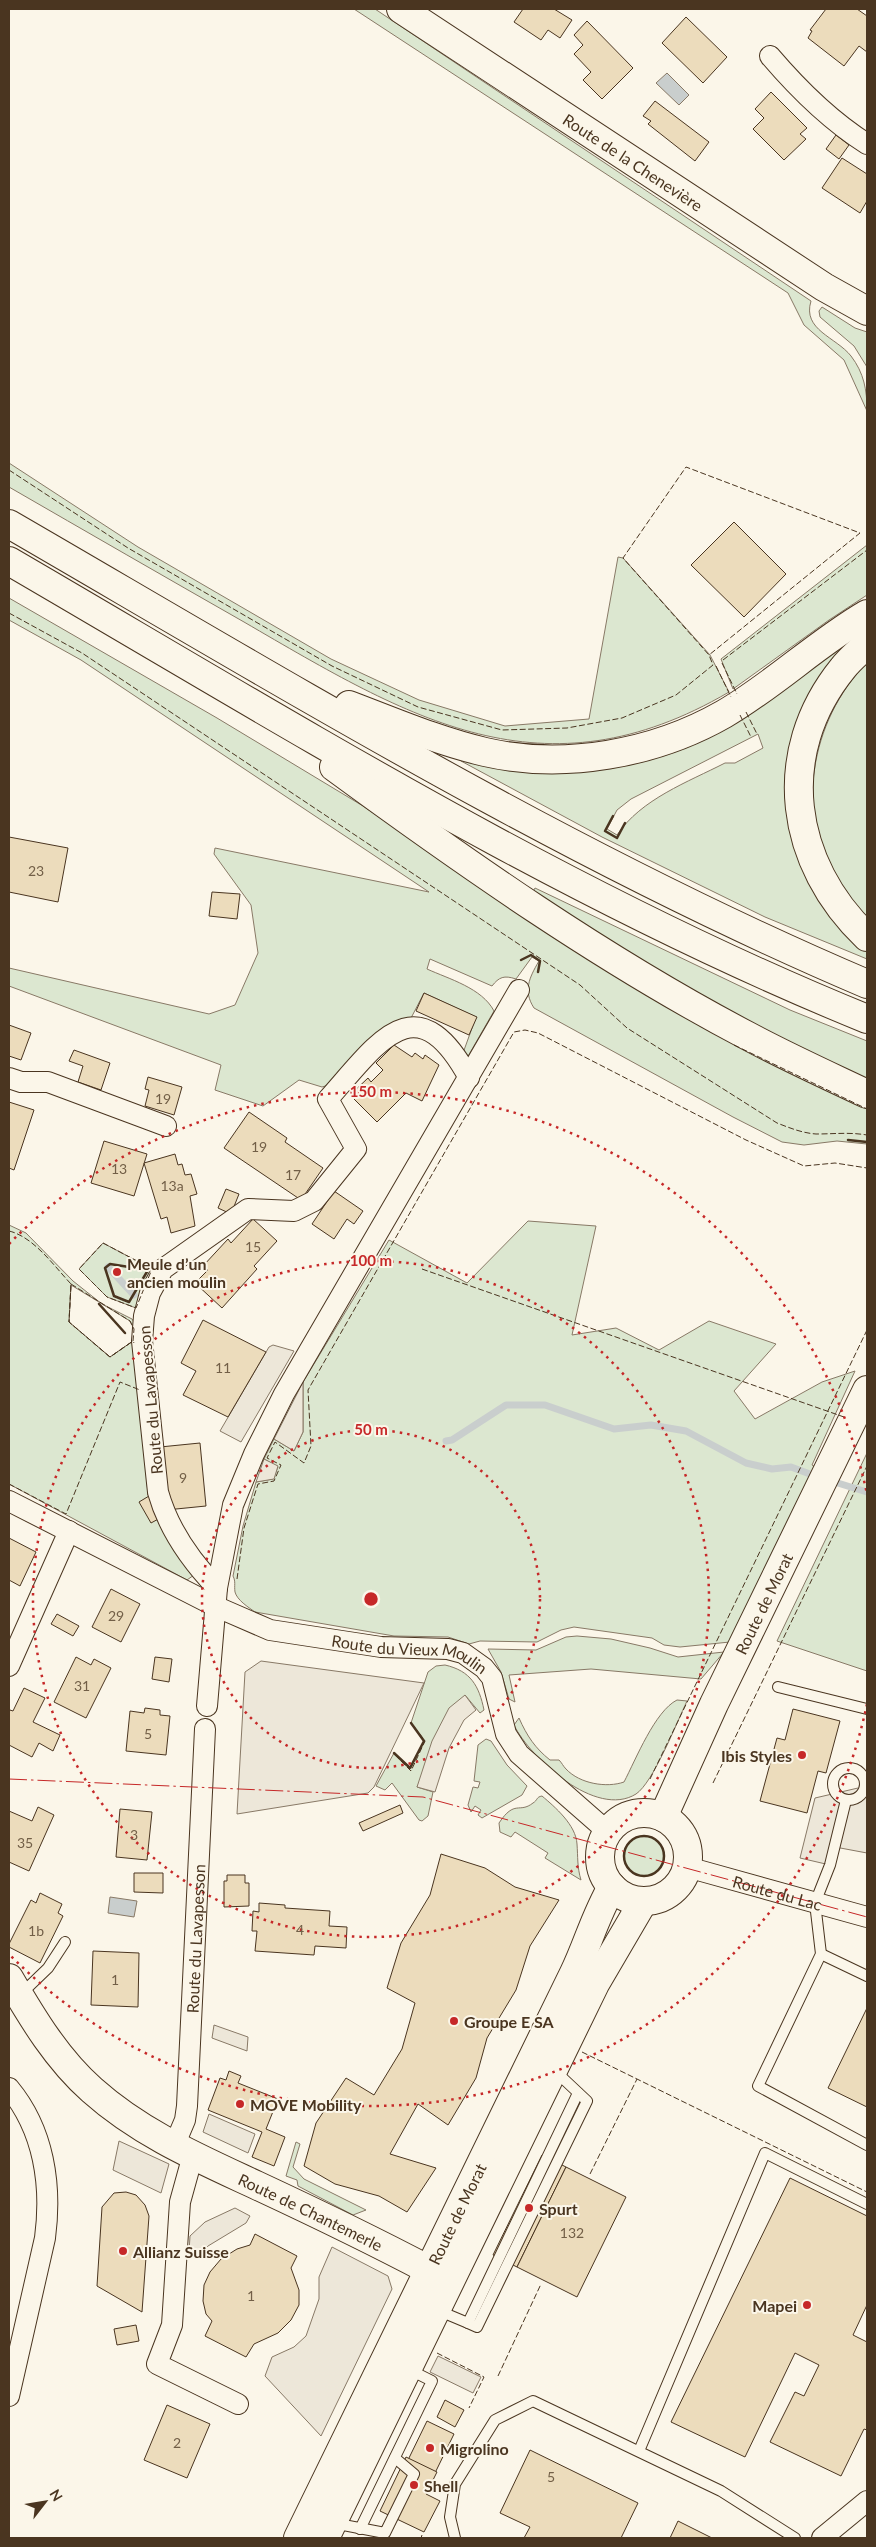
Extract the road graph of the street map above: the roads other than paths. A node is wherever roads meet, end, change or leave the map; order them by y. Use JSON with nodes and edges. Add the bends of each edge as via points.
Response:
{"nodes":[{"id":1,"x":401,"y":9,"type":"edge"},
{"id":2,"x":770,"y":56,"type":"dead end"},
{"id":3,"x":867,"y":144,"type":"edge"},
{"id":4,"x":867,"y":311,"type":"edge"},
{"id":5,"x":9,"y":524,"type":"edge"},
{"id":6,"x":9,"y":561,"type":"edge"},
{"id":7,"x":867,"y":614,"type":"edge"},
{"id":8,"x":867,"y":644,"type":"edge"},
{"id":9,"x":257,"y":668,"type":"junction"},
{"id":10,"x":220,"y":684,"type":"junction"},
{"id":11,"x":867,"y":937,"type":"edge"},
{"id":12,"x":867,"y":984,"type":"edge"},
{"id":13,"x":519,"y":990,"type":"dead end"},
{"id":14,"x":867,"y":1019,"type":"edge"},
{"id":15,"x":9,"y":1078,"type":"edge"},
{"id":16,"x":469,"y":1078,"type":"junction"},
{"id":17,"x":867,"y":1094,"type":"edge"},
{"id":18,"x":166,"y":1126,"type":"dead end"},
{"id":19,"x":867,"y":1390,"type":"edge"},
{"id":20,"x":9,"y":1501,"type":"edge"},
{"id":21,"x":70,"y":1531,"type":"junction"},
{"id":22,"x":217,"y":1598,"type":"junction"},
{"id":23,"x":9,"y":1666,"type":"edge"},
{"id":24,"x":778,"y":1687,"type":"dead end"},
{"id":25,"x":207,"y":1706,"type":"dead end"},
{"id":26,"x":867,"y":1709,"type":"edge"},
{"id":27,"x":205,"y":1729,"type":"dead end"},
{"id":28,"x":846,"y":1800,"type":"dead end"},
{"id":29,"x":662,"y":1817,"type":"junction"},
{"id":30,"x":608,"y":1832,"type":"junction"},
{"id":31,"x":687,"y":1867,"type":"junction"},
{"id":32,"x":612,"y":1887,"type":"junction"},
{"id":33,"x":643,"y":1902,"type":"junction"},
{"id":34,"x":815,"y":1903,"type":"junction"},
{"id":35,"x":867,"y":1917,"type":"edge"},
{"id":36,"x":65,"y":1942,"type":"dead end"},
{"id":37,"x":821,"y":1954,"type":"junction"},
{"id":38,"x":867,"y":1976,"type":"edge"},
{"id":39,"x":14,"y":1987,"type":"edge"},
{"id":40,"x":554,"y":2070,"type":"junction"},
{"id":41,"x":9,"y":2088,"type":"edge"},
{"id":42,"x":867,"y":2145,"type":"edge"},
{"id":43,"x":184,"y":2150,"type":"junction"},
{"id":44,"x":867,"y":2204,"type":"edge"},
{"id":45,"x":429,"y":2270,"type":"junction"},
{"id":46,"x":436,"y":2310,"type":"junction"},
{"id":47,"x":408,"y":2369,"type":"junction"},
{"id":48,"x":9,"y":2396,"type":"edge"},
{"id":49,"x":238,"y":2404,"type":"dead end"},
{"id":50,"x":639,"y":2451,"type":"junction"},
{"id":51,"x":395,"y":2458,"type":"junction"},
{"id":52,"x":867,"y":2501,"type":"edge"},
{"id":53,"x":360,"y":2528,"type":"junction"},
{"id":54,"x":329,"y":2531,"type":"edge"},
{"id":55,"x":298,"y":2538,"type":"edge"},
{"id":56,"x":455,"y":2538,"type":"edge"},
{"id":57,"x":795,"y":2538,"type":"edge"},
{"id":58,"x":822,"y":2538,"type":"edge"}],
"edges":[{"from":1,"to":4,"type":"main road","name":"Route de la Chenevière","via":[[824,287]]},
{"from":2,"to":3,"type":"street","via":[[799,91]]},
{"from":5,"to":9,"type":"main road"},
{"from":6,"to":10,"type":"main road"},
{"from":7,"to":9,"type":"main road","via":[[723,714],[683,733],[642,747],[567,759],[503,755],[448,742]]},
{"from":8,"to":11,"type":"main road","via":[[843,667],[822,698],[808,731],[799,775],[799,813],[815,867],[830,894]]},
{"from":9,"to":12,"type":"main road","via":[[596,857],[704,911]]},
{"from":10,"to":14,"type":"main road","via":[[427,803],[573,882],[729,959]]},
{"from":10,"to":17,"type":"main road","via":[[405,819],[614,958],[711,1016]]},
{"from":13,"to":16,"type":"street"},
{"from":15,"to":18,"type":"street","via":[[21,1082],[48,1082]]},
{"from":16,"to":22,"type":"street","via":[[284,1394],[254,1454],[233,1505]]},
{"from":16,"to":22,"type":"street","name":"Route du Lavapesson","via":[[455,1053],[437,1034],[412,1026],[385,1038],[328,1099],[356,1148],[314,1201],[294,1211],[248,1209],[163,1269],[150,1293],[142,1342],[158,1492],[163,1510]]},
{"from":19,"to":29,"type":"main road","name":"Route de Morat"},
{"from":20,"to":21,"type":"street","name":"Route du Vieux Moulin"},
{"from":21,"to":22,"type":"street","name":"Route du Vieux Moulin"},
{"from":21,"to":23,"type":"street"},
{"from":22,"to":25,"type":"street"},
{"from":22,"to":30,"type":"street","name":"Route du Vieux Moulin","via":[[270,1630],[381,1646],[448,1649],[473,1658],[492,1678],[506,1734],[519,1754]]},
{"from":24,"to":26,"type":"lane"},
{"from":27,"to":43,"type":"street","name":"Route du Lavapesson"},
{"from":28,"to":34,"type":"lane","via":[[830,1865]]},
{"from":29,"to":30,"type":"main road","via":[[648,1813],[632,1814],[618,1821]]},
{"from":29,"to":31,"type":"main road","via":[[684,1838],[688,1852]]},
{"from":30,"to":32,"type":"main road","via":[[600,1856],[602,1869]]},
{"from":31,"to":33,"type":"main road","via":[[677,1886],[667,1895]]},
{"from":31,"to":34,"type":"street","name":"Route du Lac"},
{"from":32,"to":33,"type":"main road","via":[[626,1898]]},
{"from":32,"to":45,"type":"main road","name":"Route de Morat","via":[[596,1915],[585,1950]]},
{"from":33,"to":40,"type":"main road","name":"Route de Morat","via":[[595,1984]]},
{"from":34,"to":35,"type":"street","name":"Route du Lac"},
{"from":34,"to":37,"type":"lane"},
{"from":36,"to":39,"type":"lane","via":[[48,1968]]},
{"from":37,"to":38,"type":"lane"},
{"from":37,"to":42,"type":"lane","via":[[758,2086]]},
{"from":39,"to":43,"type":"main road","name":"Route de Chantemerle","via":[[51,2044],[92,2090],[132,2122]]},
{"from":40,"to":46,"type":"main road","name":"Route de Morat"},
{"from":40,"to":46,"type":"lane","via":[[578,2093],[468,2323]]},
{"from":41,"to":48,"type":"street","via":[[36,2131],[47,2185],[48,2215]]},
{"from":43,"to":45,"type":"main road","name":"Route de Chantemerle"},
{"from":43,"to":49,"type":"street","via":[[172,2325],[157,2364]]},
{"from":44,"to":50,"type":"lane","via":[[765,2154]]},
{"from":45,"to":55,"type":"main road","name":"Route de Morat"},
{"from":46,"to":47,"type":"main road","name":"Route de Morat"},
{"from":47,"to":51,"type":"lane","via":[[432,2381]]},
{"from":47,"to":54,"type":"main road","name":"Route de Morat"},
{"from":50,"to":56,"type":"lane","via":[[533,2401],[495,2420],[455,2484],[450,2517]]},
{"from":50,"to":57,"type":"lane","via":[[721,2491]]},
{"from":51,"to":53,"type":"lane"},
{"from":51,"to":53,"type":"lane","via":[[414,2474],[385,2533]]},
{"from":52,"to":58,"type":"street"},
{"from":53,"to":54,"type":"lane"}]}
